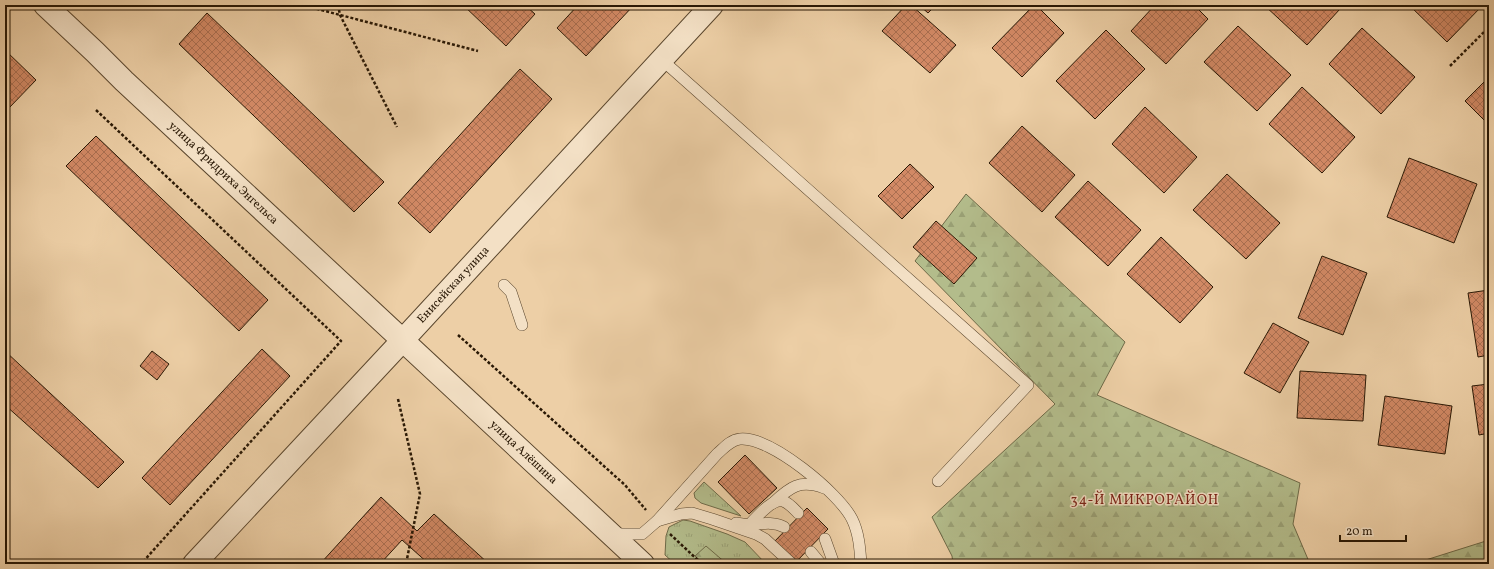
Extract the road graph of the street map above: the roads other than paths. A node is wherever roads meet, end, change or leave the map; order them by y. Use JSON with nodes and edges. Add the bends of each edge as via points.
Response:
{"nodes":[{"id":1,"x":46,"y":5,"type":"edge"},
{"id":2,"x":712,"y":5,"type":"edge"},
{"id":3,"x":661,"y":59,"type":"junction"},
{"id":4,"x":504,"y":285,"type":"dead end"},
{"id":5,"x":522,"y":325,"type":"dead end"},
{"id":6,"x":402,"y":341,"type":"junction"},
{"id":7,"x":938,"y":481,"type":"dead end"},
{"id":8,"x":830,"y":492,"type":"junction"},
{"id":9,"x":773,"y":503,"type":"junction"},
{"id":10,"x":798,"y":513,"type":"dead end"},
{"id":11,"x":657,"y":521,"type":"junction"},
{"id":12,"x":720,"y":522,"type":"junction"},
{"id":13,"x":749,"y":525,"type":"junction"},
{"id":14,"x":784,"y":526,"type":"dead end"},
{"id":15,"x":611,"y":534,"type":"junction"},
{"id":16,"x":825,"y":538,"type":"dead end"},
{"id":17,"x":811,"y":552,"type":"dead end"},
{"id":18,"x":194,"y":564,"type":"edge"},
{"id":19,"x":643,"y":564,"type":"edge"},
{"id":20,"x":792,"y":564,"type":"edge"},
{"id":21,"x":821,"y":564,"type":"edge"},
{"id":22,"x":834,"y":564,"type":"edge"},
{"id":23,"x":861,"y":564,"type":"edge"}],
"edges":[{"from":1,"to":6,"type":"street","name":"улица Фридриха Энгельса"},
{"from":2,"to":3,"type":"street","name":"Енисейская улица"},
{"from":3,"to":6,"type":"street","name":"Енисейская улица"},
{"from":3,"to":7,"type":"lane","via":[[1028,385]]},
{"from":4,"to":5,"type":"lane","via":[[512,292]]},
{"from":6,"to":15,"type":"street","name":"улица Алёшина"},
{"from":6,"to":18,"type":"street","name":"Енисейская улица"},
{"from":8,"to":9,"type":"lane","via":[[814,485],[798,485]]},
{"from":8,"to":11,"type":"lane","via":[[782,454],[754,441],[740,439],[727,445],[717,454]]},
{"from":8,"to":23,"type":"lane","via":[[846,508],[853,520],[860,542]]},
{"from":9,"to":10,"type":"lane","via":[[784,501]]},
{"from":9,"to":13,"type":"lane"},
{"from":11,"to":12,"type":"lane","via":[[692,513]]},
{"from":11,"to":15,"type":"lane","via":[[642,534]]},
{"from":12,"to":13,"type":"lane"},
{"from":12,"to":20,"type":"lane","via":[[765,539]]},
{"from":13,"to":14,"type":"lane","via":[[775,523]]},
{"from":15,"to":19,"type":"street","name":"улица Алёшина"},
{"from":16,"to":22,"type":"lane"},
{"from":17,"to":21,"type":"lane"}]}
